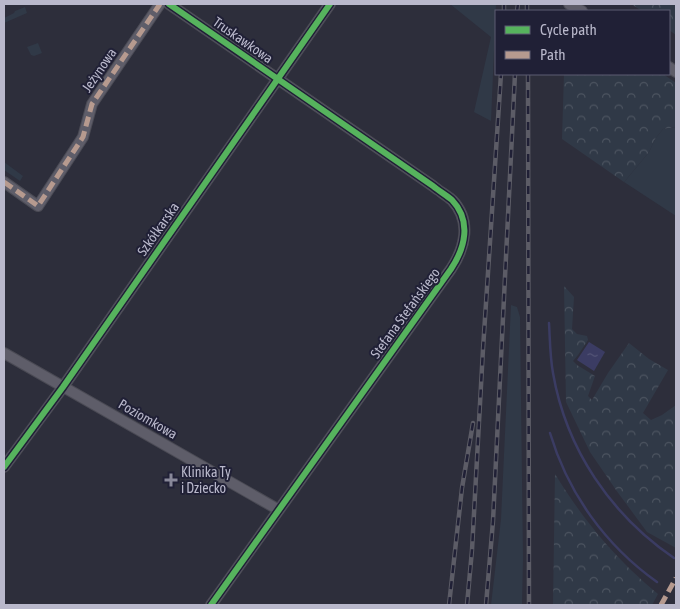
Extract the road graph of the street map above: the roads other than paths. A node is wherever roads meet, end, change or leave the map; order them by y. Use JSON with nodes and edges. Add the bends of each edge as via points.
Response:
{"nodes":[{"id":1,"x":160,"y":4,"type":"edge"},
{"id":2,"x":169,"y":4,"type":"edge"},
{"id":3,"x":330,"y":4,"type":"edge"},
{"id":4,"x":569,"y":4,"type":"edge"},
{"id":5,"x":580,"y":10,"type":"edge"},
{"id":6,"x":278,"y":79,"type":"junction"},
{"id":7,"x":4,"y":182,"type":"edge"},
{"id":8,"x":4,"y":353,"type":"edge"},
{"id":9,"x":63,"y":387,"type":"junction"},
{"id":10,"x":4,"y":467,"type":"edge"},
{"id":11,"x":279,"y":510,"type":"junction"},
{"id":12,"x":211,"y":605,"type":"edge"}],
"edges":[{"from":1,"to":7,"type":"street","name":"Jeżynowa","via":[[92,104],[84,137],[38,206]]},
{"from":2,"to":6,"type":"street","name":"Truskawkowa"},
{"from":3,"to":6,"type":"street","name":"Szkółkarska"},
{"from":4,"to":5,"type":"street"},
{"from":6,"to":9,"type":"street","name":"Szkółkarska"},
{"from":6,"to":11,"type":"street","name":"Stefana Stefańskiego","via":[[452,200],[464,222],[459,257]]},
{"from":8,"to":9,"type":"street","name":"Poziomkowa"},
{"from":9,"to":10,"type":"street","name":"Szkółkarska"},
{"from":9,"to":11,"type":"street","name":"Poziomkowa"},
{"from":11,"to":12,"type":"street","name":"Stefana Stefańskiego"}]}
